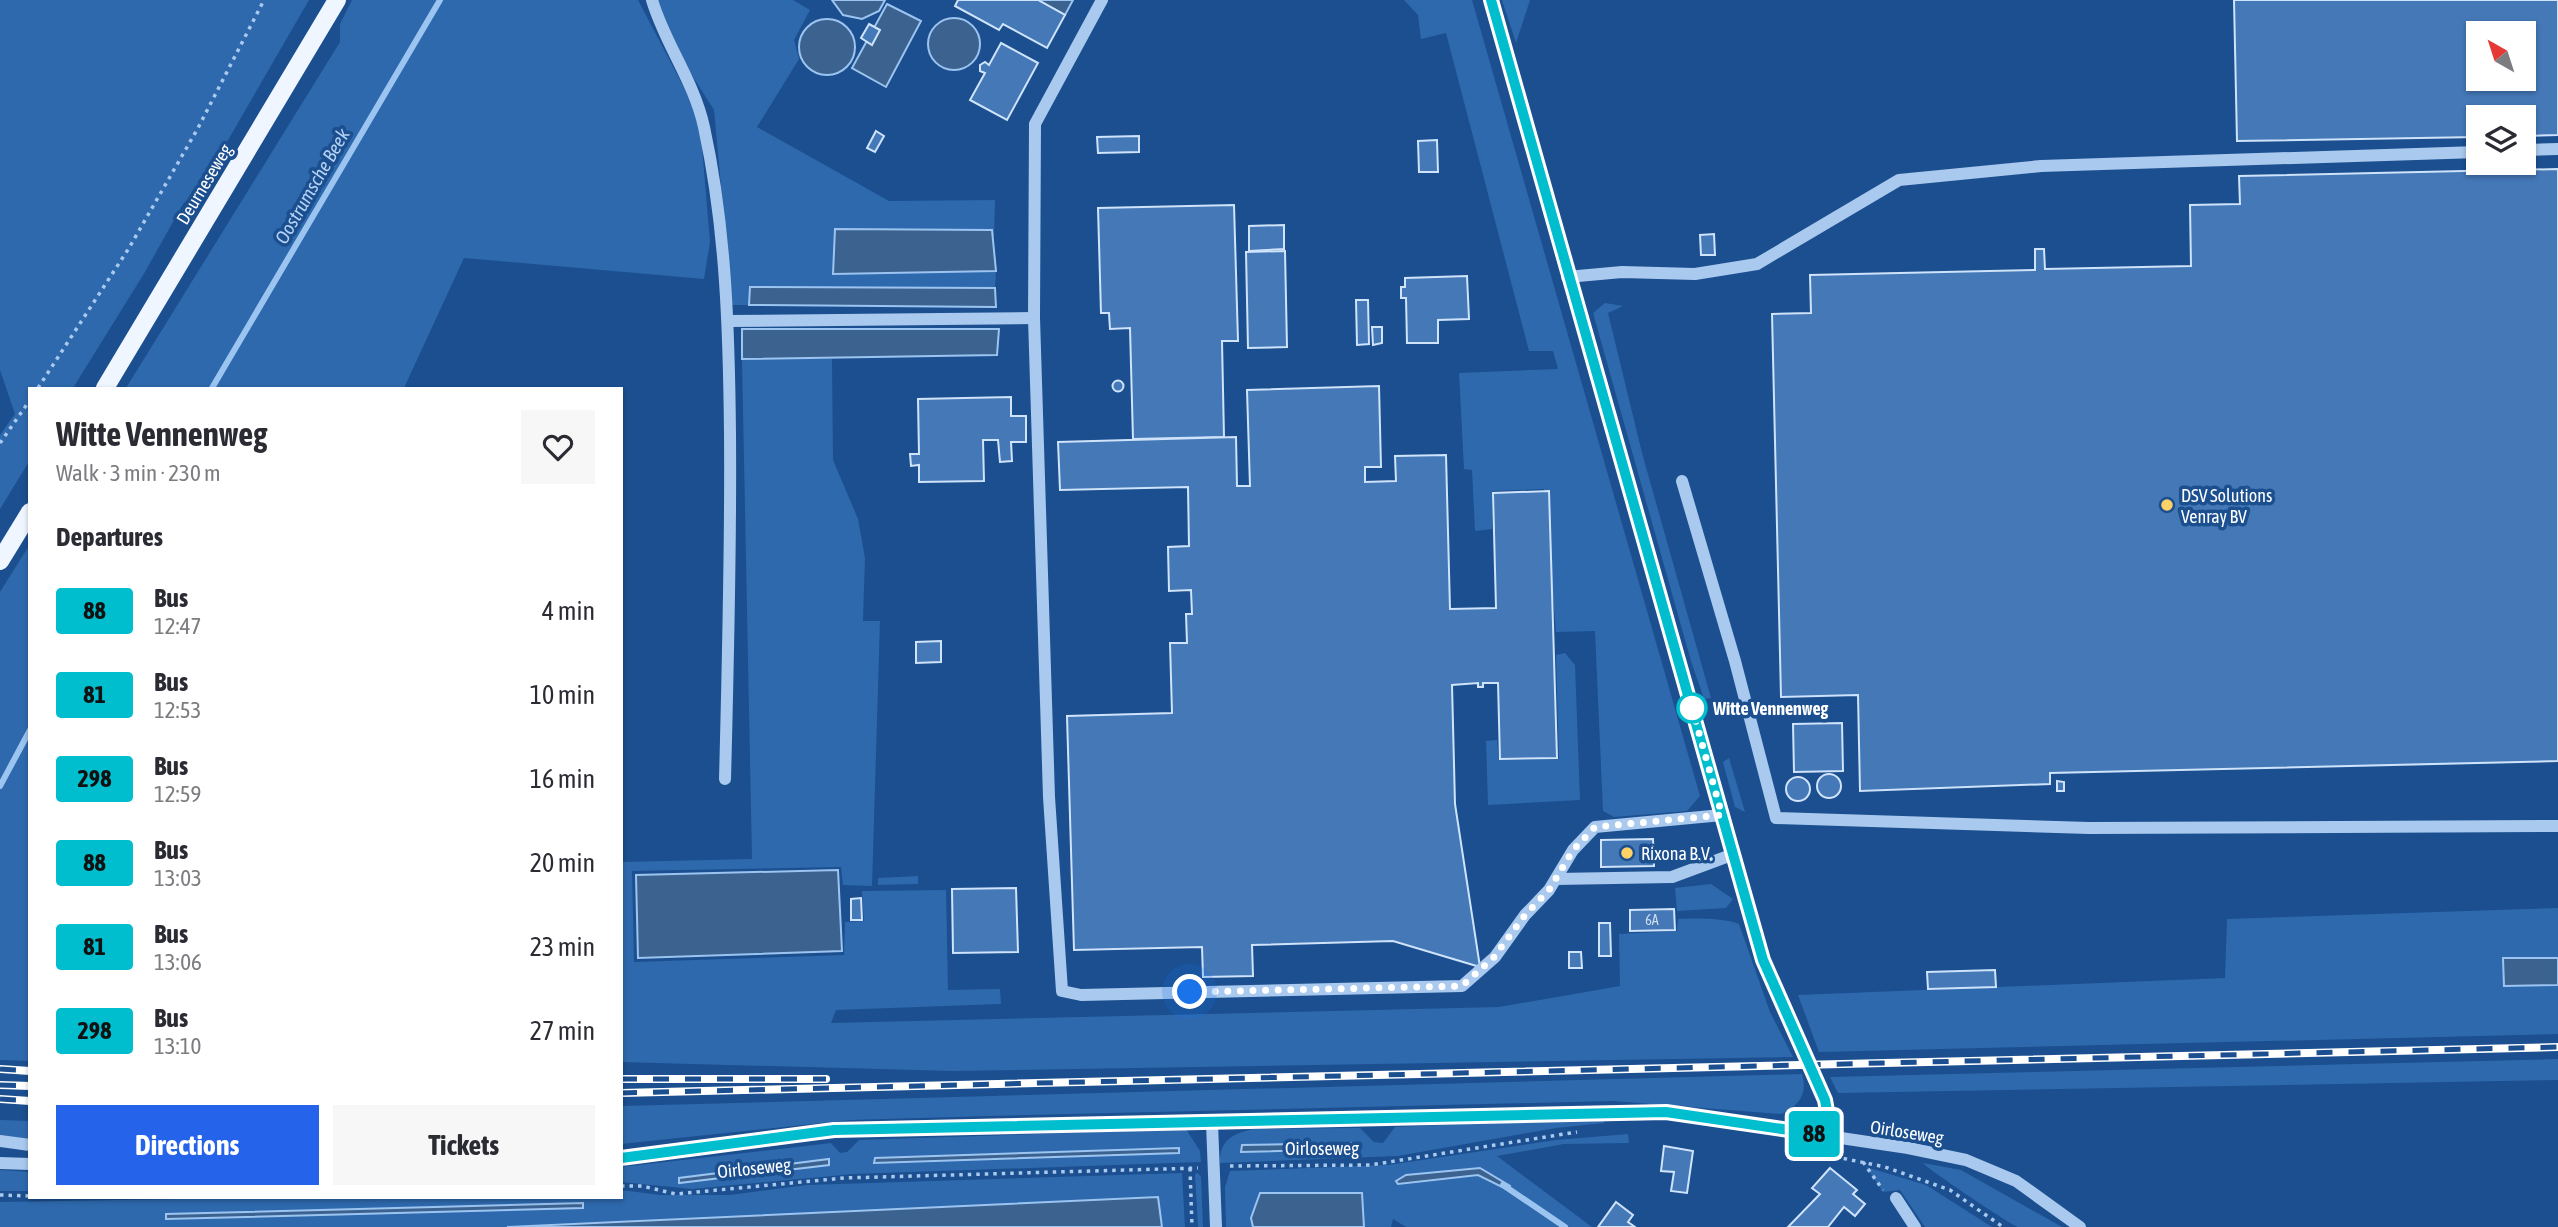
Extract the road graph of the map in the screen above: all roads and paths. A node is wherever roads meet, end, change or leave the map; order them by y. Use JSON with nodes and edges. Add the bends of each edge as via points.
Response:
{"nodes":[{"id":1,"x":264,"y":0,"type":"edge"},
{"id":2,"x":337,"y":0,"type":"edge"},
{"id":3,"x":652,"y":0,"type":"edge"},
{"id":4,"x":1102,"y":0,"type":"edge"},
{"id":5,"x":1491,"y":0,"type":"edge"},
{"id":6,"x":2558,"y":149,"type":"edge"},
{"id":7,"x":2536,"y":150,"type":"edge"},
{"id":8,"x":2466,"y":152,"type":"edge"},
{"id":9,"x":1567,"y":277,"type":"junction"},
{"id":10,"x":1034,"y":317,"type":"junction"},
{"id":11,"x":729,"y":321,"type":"junction"},
{"id":12,"x":39,"y":387,"type":"edge"},
{"id":13,"x":106,"y":387,"type":"edge"},
{"id":14,"x":28,"y":403,"type":"edge"},
{"id":15,"x":0,"y":443,"type":"edge"},
{"id":16,"x":1682,"y":481,"type":"dead end"},
{"id":17,"x":28,"y":515,"type":"edge"},
{"id":18,"x":0,"y":561,"type":"edge"},
{"id":19,"x":725,"y":779,"type":"dead end"},
{"id":20,"x":1722,"y":815,"type":"junction"},
{"id":21,"x":2558,"y":826,"type":"edge"},
{"id":22,"x":1734,"y":854,"type":"junction"},
{"id":23,"x":1556,"y":879,"type":"junction"},
{"id":24,"x":1212,"y":1123,"type":"junction"},
{"id":25,"x":1579,"y":1132,"type":"dead end"},
{"id":26,"x":1823,"y":1135,"type":"junction"},
{"id":27,"x":0,"y":1141,"type":"edge"},
{"id":28,"x":28,"y":1145,"type":"edge"},
{"id":29,"x":1820,"y":1153,"type":"dead end"},
{"id":30,"x":623,"y":1158,"type":"edge"},
{"id":31,"x":1863,"y":1162,"type":"junction"},
{"id":32,"x":0,"y":1163,"type":"edge"},
{"id":33,"x":28,"y":1164,"type":"edge"},
{"id":34,"x":1213,"y":1167,"type":"junction"},
{"id":35,"x":1190,"y":1168,"type":"junction"},
{"id":36,"x":623,"y":1186,"type":"edge"},
{"id":37,"x":0,"y":1195,"type":"edge"},
{"id":38,"x":28,"y":1196,"type":"edge"},
{"id":39,"x":1896,"y":1198,"type":"joint"},
{"id":40,"x":1192,"y":1227,"type":"edge"},
{"id":41,"x":1216,"y":1227,"type":"edge"},
{"id":42,"x":1914,"y":1227,"type":"edge"},
{"id":43,"x":2003,"y":1227,"type":"edge"},
{"id":44,"x":2080,"y":1227,"type":"edge"}],
"edges":[{"from":1,"to":12,"type":"path","via":[[129,248]]},
{"from":2,"to":13,"type":"main road","name":"Deurneseweg"},
{"from":3,"to":11,"type":"street","via":[[704,124],[718,196]]},
{"from":4,"to":10,"type":"street","via":[[1035,124]]},
{"from":5,"to":9,"type":"street"},
{"from":6,"to":7,"type":"street"},
{"from":8,"to":9,"type":"street","via":[[2041,166],[1899,180],[1758,264],[1695,274],[1622,272]]},
{"from":9,"to":20,"type":"street"},
{"from":10,"to":11,"type":"street"},
{"from":10,"to":23,"type":"street","via":[[1049,797],[1062,991],[1081,995],[1462,986],[1494,957]]},
{"from":11,"to":19,"type":"street","via":[[731,553]]},
{"from":14,"to":15,"type":"path"},
{"from":16,"to":21,"type":"street","via":[[1776,818],[2089,828]]},
{"from":17,"to":18,"type":"main road"},
{"from":20,"to":22,"type":"street"},
{"from":20,"to":23,"type":"street","via":[[1595,827],[1573,850]]},
{"from":22,"to":23,"type":"street","via":[[1672,877]]},
{"from":22,"to":26,"type":"street","via":[[1763,960],[1825,1100]]},
{"from":24,"to":26,"type":"street","name":"Oirloseweg","via":[[1666,1112]]},
{"from":24,"to":30,"type":"street","name":"Oirloseweg","via":[[834,1130]]},
{"from":24,"to":34,"type":"street"},
{"from":25,"to":34,"type":"path","name":"Oirloseweg","via":[[1370,1166]]},
{"from":26,"to":44,"type":"street","name":"Oirloseweg","via":[[1966,1160],[2016,1181]]},
{"from":27,"to":28,"type":"street"},
{"from":29,"to":31,"type":"path","name":"Oirloseweg"},
{"from":31,"to":39,"type":"path","via":[[1887,1195]]},
{"from":31,"to":43,"type":"path","name":"Oirloseweg","via":[[1950,1190]]},
{"from":32,"to":33,"type":"street"},
{"from":34,"to":35,"type":"path","name":"Oirloseweg"},
{"from":34,"to":41,"type":"street"},
{"from":35,"to":36,"type":"path","name":"Oirloseweg","via":[[844,1178],[676,1194]]},
{"from":35,"to":40,"type":"path"},
{"from":37,"to":38,"type":"path"},
{"from":39,"to":42,"type":"street"}]}
